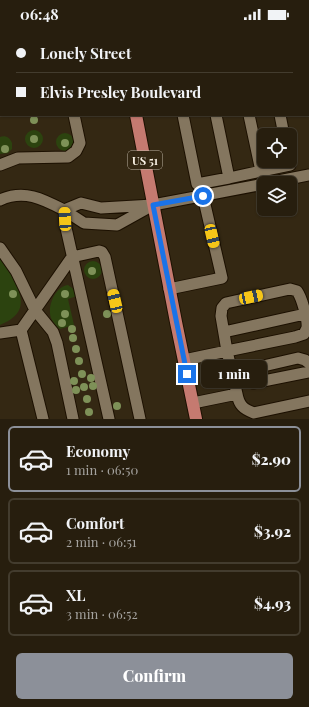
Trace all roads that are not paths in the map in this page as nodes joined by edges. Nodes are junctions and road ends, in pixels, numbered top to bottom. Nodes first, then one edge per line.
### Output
1 (74, 116) edge
2 (136, 116) edge
3 (183, 116) edge
4 (216, 116) edge
5 (249, 116) edge
6 (280, 116) edge
7 (283, 128) edge
8 (0, 165) edge
9 (274, 168) edge
10 (261, 172) junction
11 (309, 175) edge
12 (229, 178) junction
13 (297, 178) edge
14 (257, 185) edge
15 (203, 196) junction
16 (0, 200) edge
17 (153, 205) junction
18 (64, 210) junction
19 (0, 248) edge
20 (72, 257) junction
21 (169, 289) junction
22 (35, 310) junction
23 (305, 314) junction
24 (21, 330) junction
25 (224, 332) junction
26 (0, 333) edge
27 (227, 351) junction
28 (184, 360) junction
29 (309, 363) edge
30 (309, 372) edge
31 (232, 373) junction
32 (236, 391) junction
33 (309, 401) edge
34 (193, 403) junction
35 (43, 419) edge
36 (73, 419) edge
37 (109, 419) edge
38 (140, 419) edge
39 (196, 419) edge

1 - 8 street
2 - 17 main road, US 51
3 - 12 street
4 - 12 street
5 - 10 street
6 - 7 street
9 - 10 street
10 - 12 street
11 - 13 street
14 - 15 street
15 - 17 street
15 - 21 street
16 - 18 street
17 - 18 street
17 - 18 street
17 - 21 main road, US 51
18 - 20 street
19 - 22 street
20 - 22 street
20 - 37 street
20 - 38 street
21 - 28 main road, US 51
22 - 24 street
22 - 36 street
23 - 25 street
23 - 25 street
23 - 27 street
24 - 26 street
24 - 35 street
25 - 27 street
27 - 28 street
27 - 31 street
28 - 34 main road, US 51
29 - 31 street
30 - 32 street
31 - 32 street
32 - 33 street
32 - 34 street
34 - 39 main road, US 51

